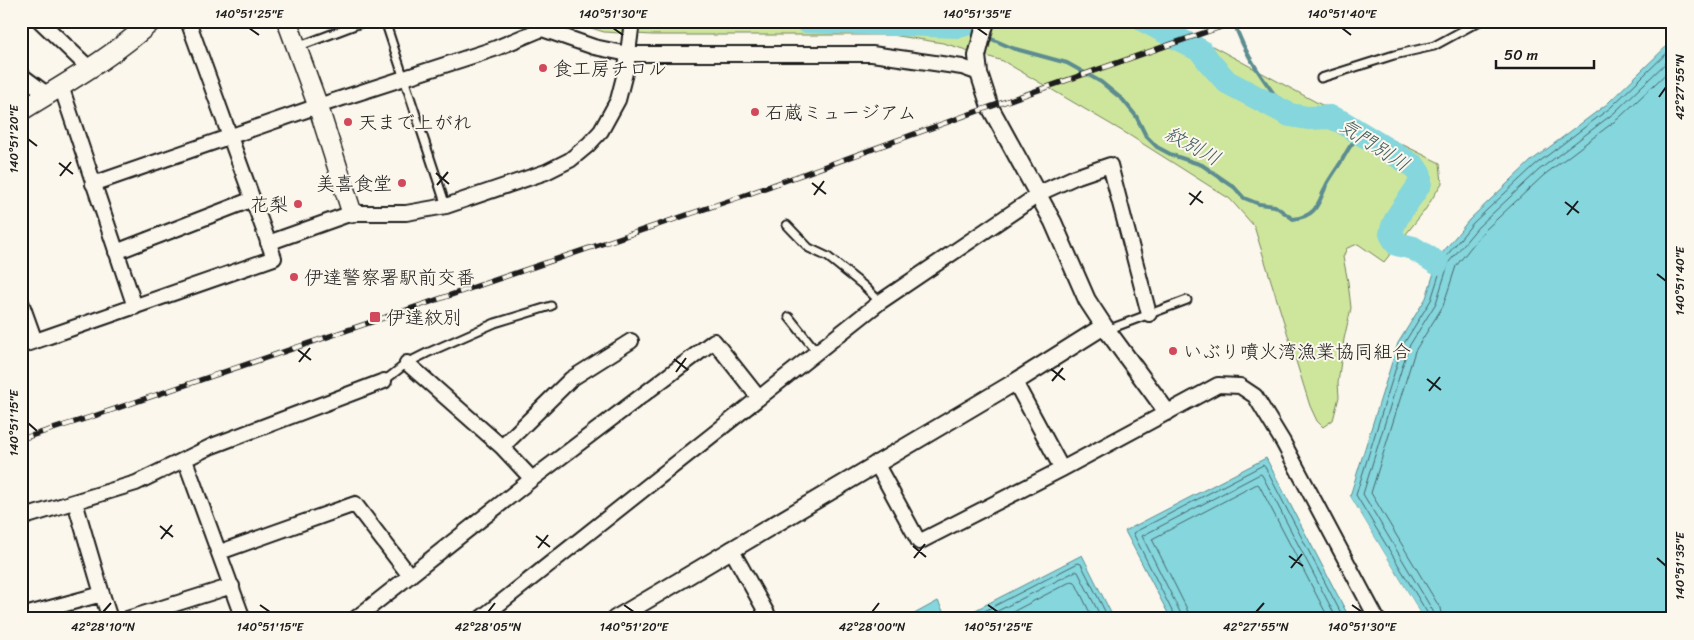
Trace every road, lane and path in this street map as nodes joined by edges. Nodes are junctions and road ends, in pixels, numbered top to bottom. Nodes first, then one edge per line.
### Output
1 (40, 21) edge
2 (152, 21) edge
3 (188, 21) edge
4 (287, 21) edge
5 (366, 21) edge
6 (385, 21) edge
7 (632, 21) edge
8 (986, 21) edge
9 (1480, 21) edge
10 (296, 47) junction
11 (628, 54) junction
12 (90, 69) junction
13 (979, 73) junction
14 (21, 74) edge
15 (404, 77) junction
16 (1321, 78) dead end
17 (54, 90) junction
18 (318, 106) junction
19 (21, 111) edge
20 (231, 136) junction
21 (93, 184) junction
22 (1038, 195) junction
23 (253, 199) junction
24 (446, 206) junction
25 (352, 213) junction
26 (788, 225) dead end
27 (268, 244) junction
28 (116, 252) junction
29 (1187, 300) dead end
30 (21, 302) edge
31 (880, 302) junction
32 (135, 306) junction
33 (551, 306) dead end
34 (1149, 314) junction
35 (789, 317) dead end
36 (1105, 328) junction
37 (35, 341) junction
38 (631, 341) dead end
39 (21, 346) edge
40 (817, 352) junction
41 (407, 362) junction
42 (384, 381) joint
43 (1015, 382) junction
44 (759, 398) junction
45 (1167, 412) junction
46 (502, 447) junction
47 (185, 460) junction
48 (876, 463) junction
49 (1062, 469) junction
50 (532, 479) junction
51 (75, 502) junction
52 (21, 518) edge
53 (731, 549) junction
54 (220, 552) junction
55 (410, 576) junction
56 (232, 586) junction
57 (102, 594) junction
58 (21, 616) edge
59 (110, 619) edge
60 (127, 619) edge
61 (243, 619) edge
62 (355, 619) edge
63 (480, 619) edge
64 (615, 619) edge
65 (770, 619) edge
66 (1377, 619) edge

1 - 12 street
2 - 12 main road
3 - 20 street
4 - 10 main road
5 - 10 lane
6 - 15 lane
7 - 11 street
8 - 13 street
9 - 16 lane
10 - 18 main road
11 - 13 street
11 - 15 street
11 - 24 street
12 - 17 main road
13 - 22 street
14 - 17 street
15 - 18 street
15 - 24 lane
17 - 19 main road
17 - 21 street
18 - 20 street
18 - 25 main road
20 - 21 street
20 - 23 street
21 - 28 street
22 - 31 street
22 - 34 street
22 - 36 street
23 - 27 street
23 - 28 street
24 - 25 street
25 - 27 street
26 - 31 lane
27 - 32 street
28 - 32 street
29 - 34 lane
30 - 37 street
31 - 40 street
32 - 37 street
33 - 41 lane
34 - 36 lane
35 - 40 lane
36 - 43 street
36 - 45 street
37 - 39 street
38 - 46 street
40 - 44 street
41 - 42 lane
41 - 46 street
42 - 47 street
43 - 48 street
43 - 49 street
44 - 50 street
44 - 63 street
45 - 49 street
45 - 66 street
46 - 50 street
47 - 51 street
47 - 54 street
48 - 49 street
48 - 53 street
50 - 55 street
51 - 52 street
51 - 57 street
53 - 64 street
53 - 65 street
54 - 55 street
54 - 56 street
55 - 62 street
56 - 60 street
56 - 61 street
57 - 58 street
57 - 59 street

